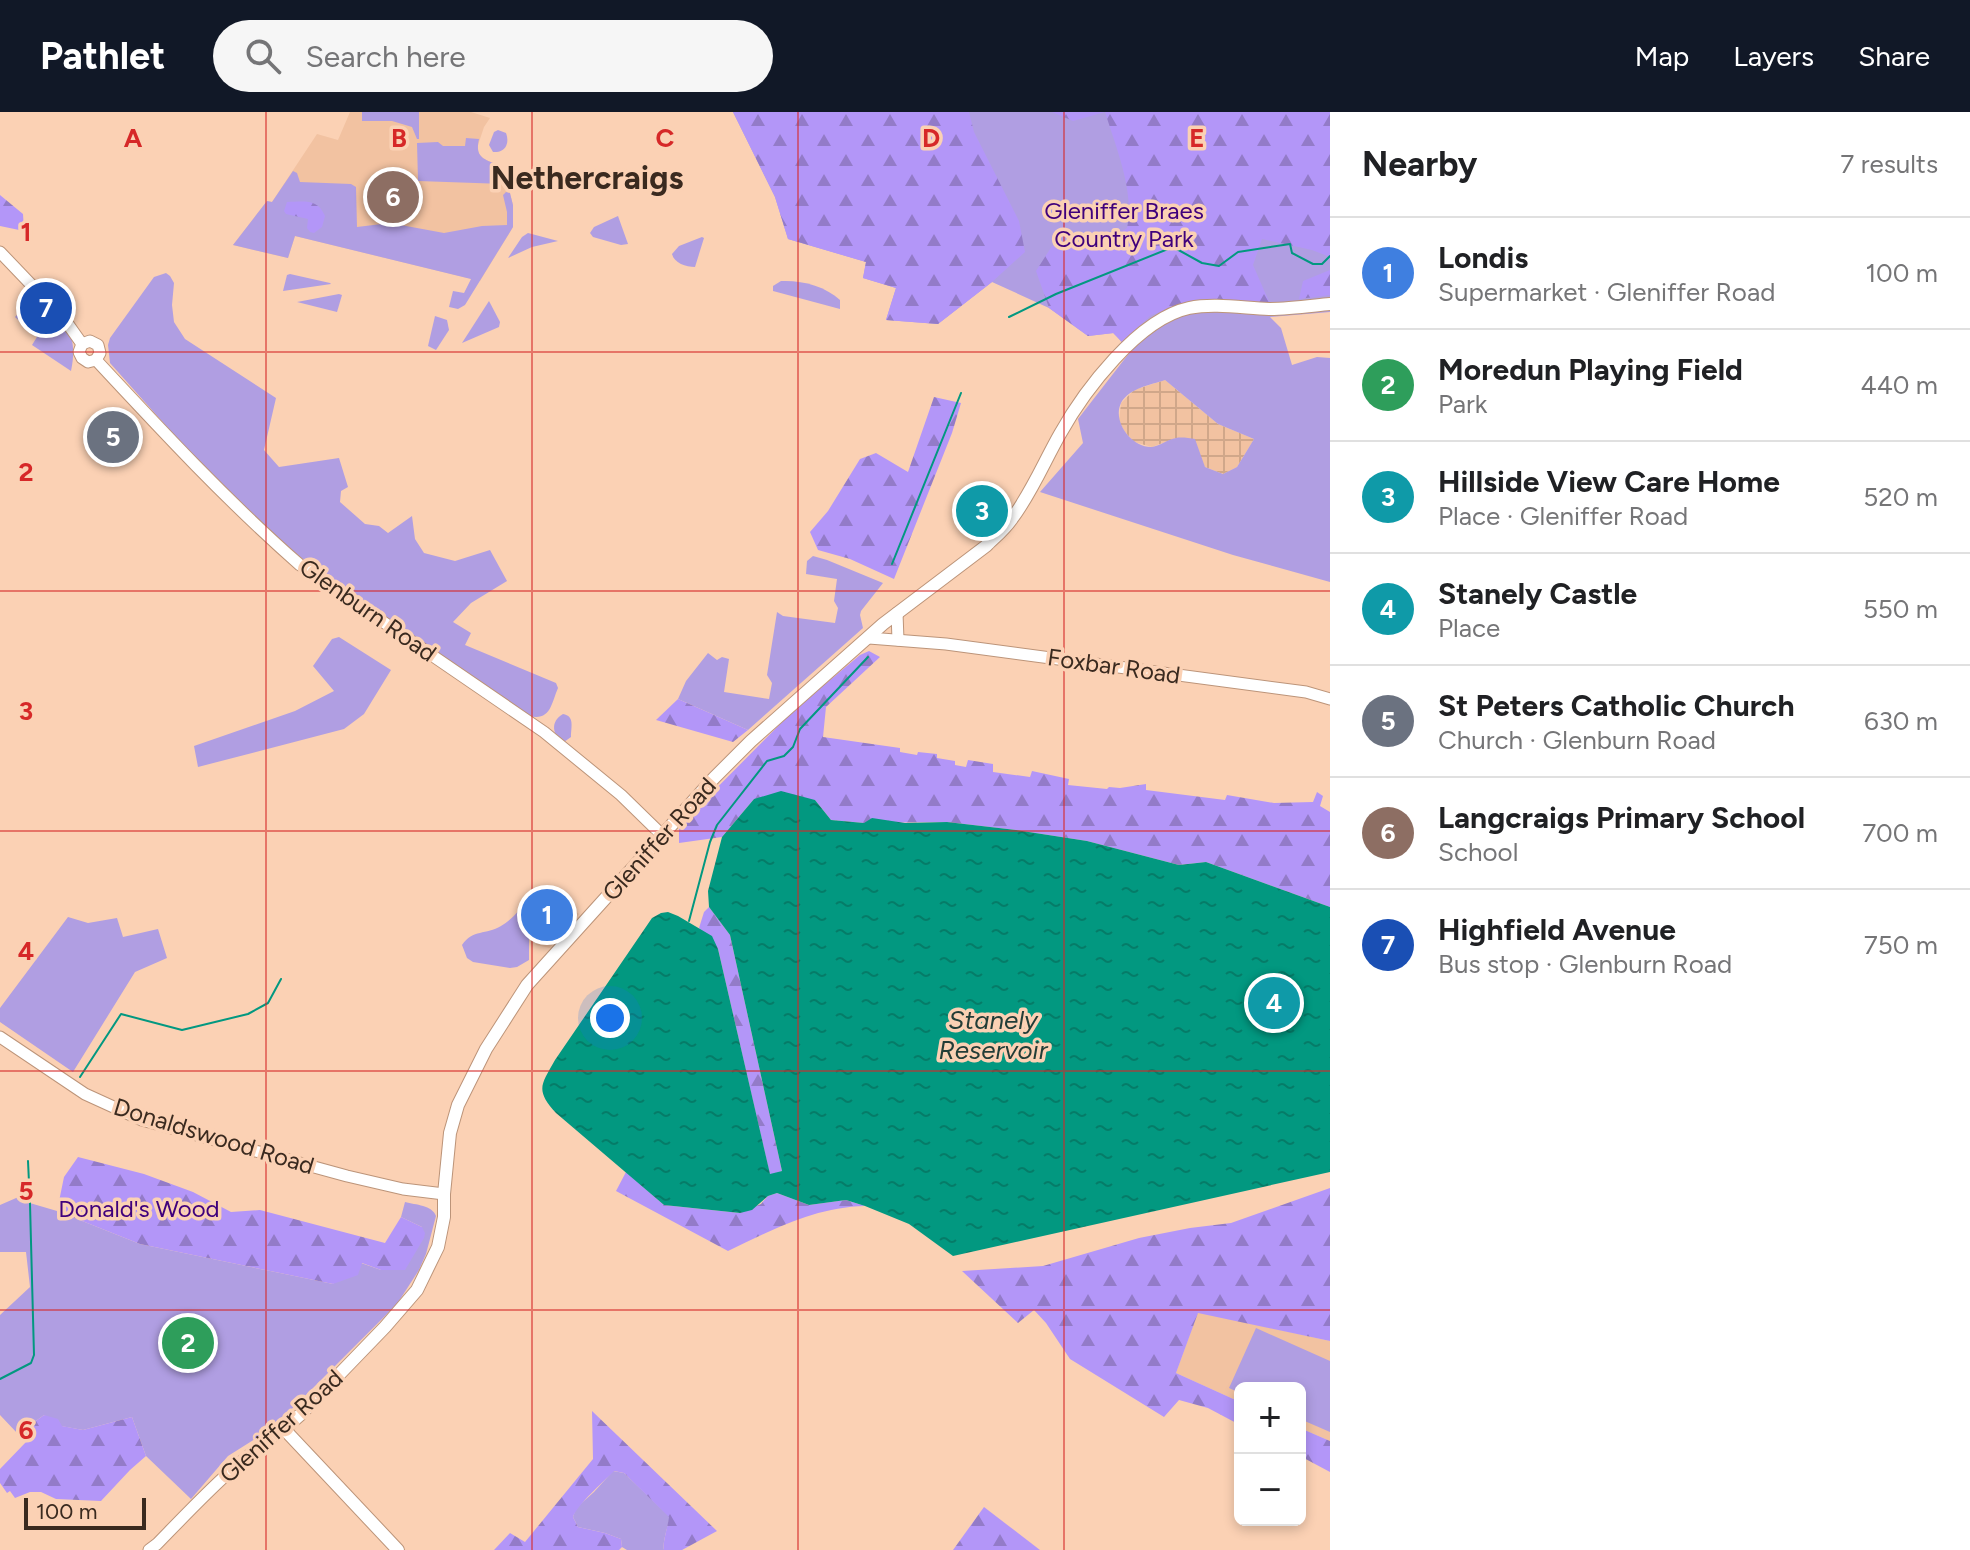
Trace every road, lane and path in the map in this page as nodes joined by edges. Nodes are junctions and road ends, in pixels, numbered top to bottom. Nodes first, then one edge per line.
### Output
1 (0, 252) edge
2 (1330, 304) edge
3 (897, 613) junction
4 (869, 638) junction
5 (898, 640) junction
6 (1330, 699) edge
7 (662, 835) junction
8 (0, 1037) edge
9 (444, 1194) junction
10 (284, 1429) junction
11 (149, 1550) edge
12 (398, 1550) edge

1 - 7 street, Glenburn Road
2 - 3 main road, Gleniffer Road
3 - 4 main road, Gleniffer Road
3 - 5 street
4 - 5 street, Foxbar Road
4 - 7 main road, Gleniffer Road
5 - 6 street, Foxbar Road
7 - 9 main road, Gleniffer Road
8 - 9 street, Donaldswood Road
9 - 10 main road, Gleniffer Road
10 - 11 street, Gleniffer Road
10 - 12 main road

